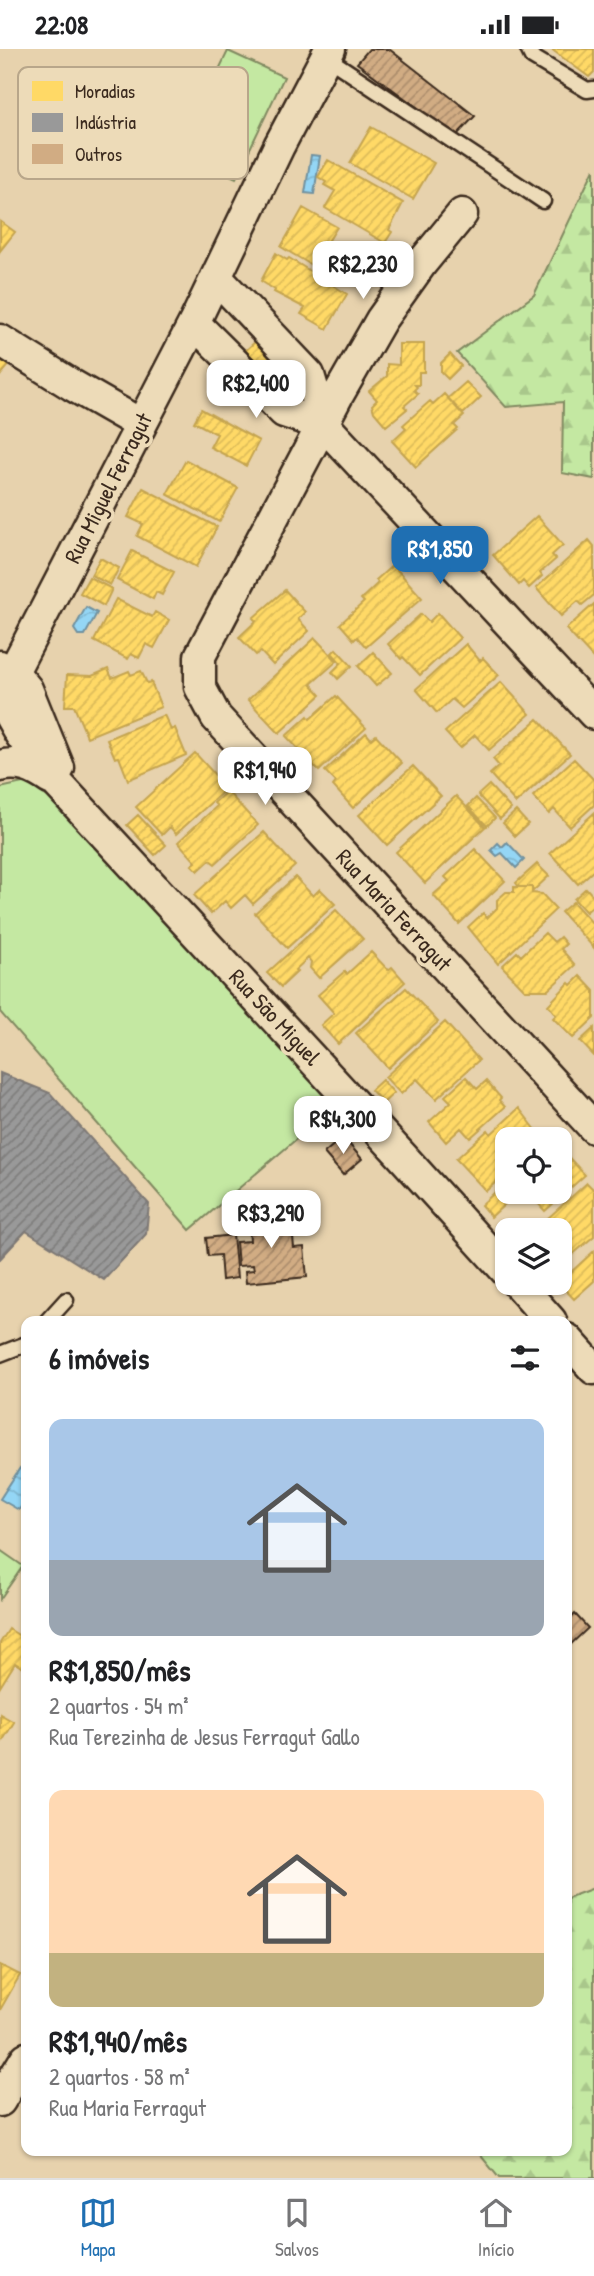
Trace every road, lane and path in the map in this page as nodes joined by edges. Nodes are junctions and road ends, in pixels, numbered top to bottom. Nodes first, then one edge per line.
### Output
1 (528, 49) edge
2 (328, 53) edge
3 (594, 89) edge
4 (543, 201) dead end
5 (462, 214) dead end
6 (216, 277) junction
7 (194, 323) junction
8 (0, 340) edge
9 (140, 424) junction
10 (324, 425) junction
11 (7, 669) edge
12 (1, 701) edge
13 (594, 713) edge
14 (0, 766) edge
15 (70, 794) junction
16 (594, 1128) edge
17 (495, 1259) edge
18 (528, 1295) edge
19 (66, 1300) dead end
20 (52, 1316) edge
21 (547, 1316) edge
22 (572, 1345) edge
23 (21, 1346) edge
24 (0, 1354) edge
25 (594, 1369) edge
26 (21, 2066) edge
27 (0, 2101) edge

1 - 3 lane
2 - 4 lane
2 - 6 street, Rua Miguel Ferragut
5 - 10 street, Rua Maria Ferragut
6 - 7 street, Rua Miguel Ferragut
6 - 10 street
7 - 9 street, Rua Miguel Ferragut
7 - 10 street
8 - 9 street
9 - 11 street, Rua Miguel Ferragut
10 - 13 street
10 - 16 street, Rua Maria Ferragut
11 - 12 street, Rua Miguel Ferragut
11 - 15 street, Rua São Miguel
12 - 15 street, Rua São Miguel
14 - 15 street, Rua São Miguel
15 - 17 street, Rua São Miguel
18 - 21 street
19 - 20 lane
22 - 25 street
23 - 24 lane
26 - 27 street

